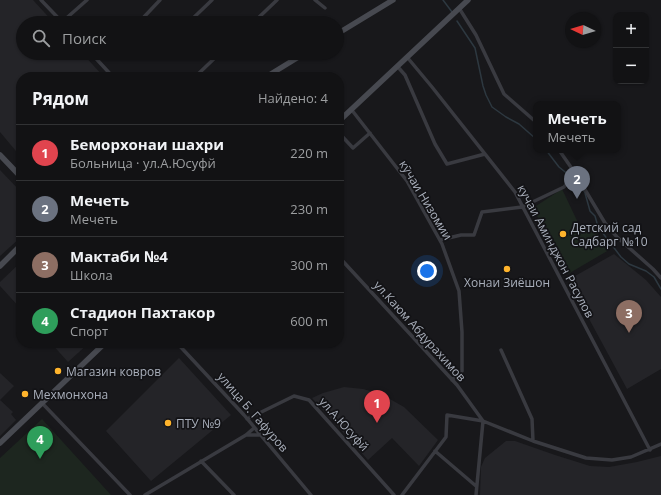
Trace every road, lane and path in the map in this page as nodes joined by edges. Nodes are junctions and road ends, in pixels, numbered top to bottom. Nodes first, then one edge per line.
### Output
1 (41, 0) edge
2 (87, 0) edge
3 (160, 0) edge
4 (212, 0) edge
5 (277, 0) edge
6 (315, 0) edge
7 (393, 0) edge
8 (468, 0) edge
9 (325, 8) dead end
10 (459, 8) junction
11 (56, 16) edge
12 (70, 16) edge
13 (145, 16) edge
14 (195, 16) edge
15 (260, 16) edge
16 (344, 30) edge
17 (407, 57) junction
18 (98, 60) edge
19 (212, 60) edge
20 (294, 60) edge
21 (397, 66) junction
22 (109, 72) edge
23 (199, 72) edge
24 (274, 72) edge
25 (351, 109) junction
26 (344, 116) edge
27 (533, 119) edge
28 (370, 133) junction
29 (344, 138) edge
30 (561, 153) edge
31 (485, 154) junction
32 (0, 155) edge
33 (16, 172) edge
34 (570, 179) dead end
35 (522, 207) junction
36 (440, 240) junction
37 (16, 250) edge
38 (344, 262) edge
39 (0, 266) edge
40 (661, 278) edge
41 (100, 348) edge
42 (183, 348) edge
43 (501, 350) dead end
44 (452, 380) junction
45 (42, 403) junction
46 (247, 419) junction
47 (483, 421) junction
48 (254, 428) junction
49 (246, 435) junction
50 (261, 435) junction
51 (533, 441) junction
52 (0, 443) edge
53 (661, 444) edge
54 (650, 450) junction
55 (435, 452) junction
56 (201, 461) junction
57 (476, 486) junction
58 (130, 495) edge
59 (145, 495) edge
60 (234, 495) edge
61 (311, 495) edge
62 (394, 495) edge
63 (402, 495) edge
64 (476, 495) edge

1 - 11 street
2 - 12 street
3 - 13 street
4 - 14 street
5 - 15 street
6 - 9 street
7 - 16 street
8 - 10 street
10 - 17 street
10 - 27 street
17 - 21 street
17 - 31 street, кучаи Аминджон Расулов
18 - 22 street
19 - 23 street
20 - 24 street
21 - 25 street
21 - 31 street
25 - 26 street
25 - 28 street, кӯчаи Низомии
28 - 29 street
28 - 36 street, кӯчаи Низомии
30 - 40 street
31 - 35 street, кучаи Аминджон Расулов
32 - 33 street
34 - 35 street
35 - 36 street
35 - 54 street, кучаи Аминджон Расулов
36 - 44 street, кӯчаи Низомии
37 - 39 street
38 - 44 street, ул.Каюм Абдурахимов
41 - 45 street
42 - 46 street, улица Б. Гафуров
43 - 51 street
44 - 47 street, ул.Каюм Абдурахимов
45 - 52 street
45 - 58 street
46 - 48 street, улица Б. Гафуров
46 - 62 street, ул.А.Юсуфй
47 - 51 street
47 - 55 street
47 - 57 street
48 - 49 street
48 - 50 street, улица Б. Гафуров
49 - 50 street
49 - 56 street
50 - 61 street, улица Б. Гафуров
51 - 54 street
53 - 54 street
55 - 57 street
55 - 63 street
56 - 59 street
56 - 60 street
57 - 64 street

